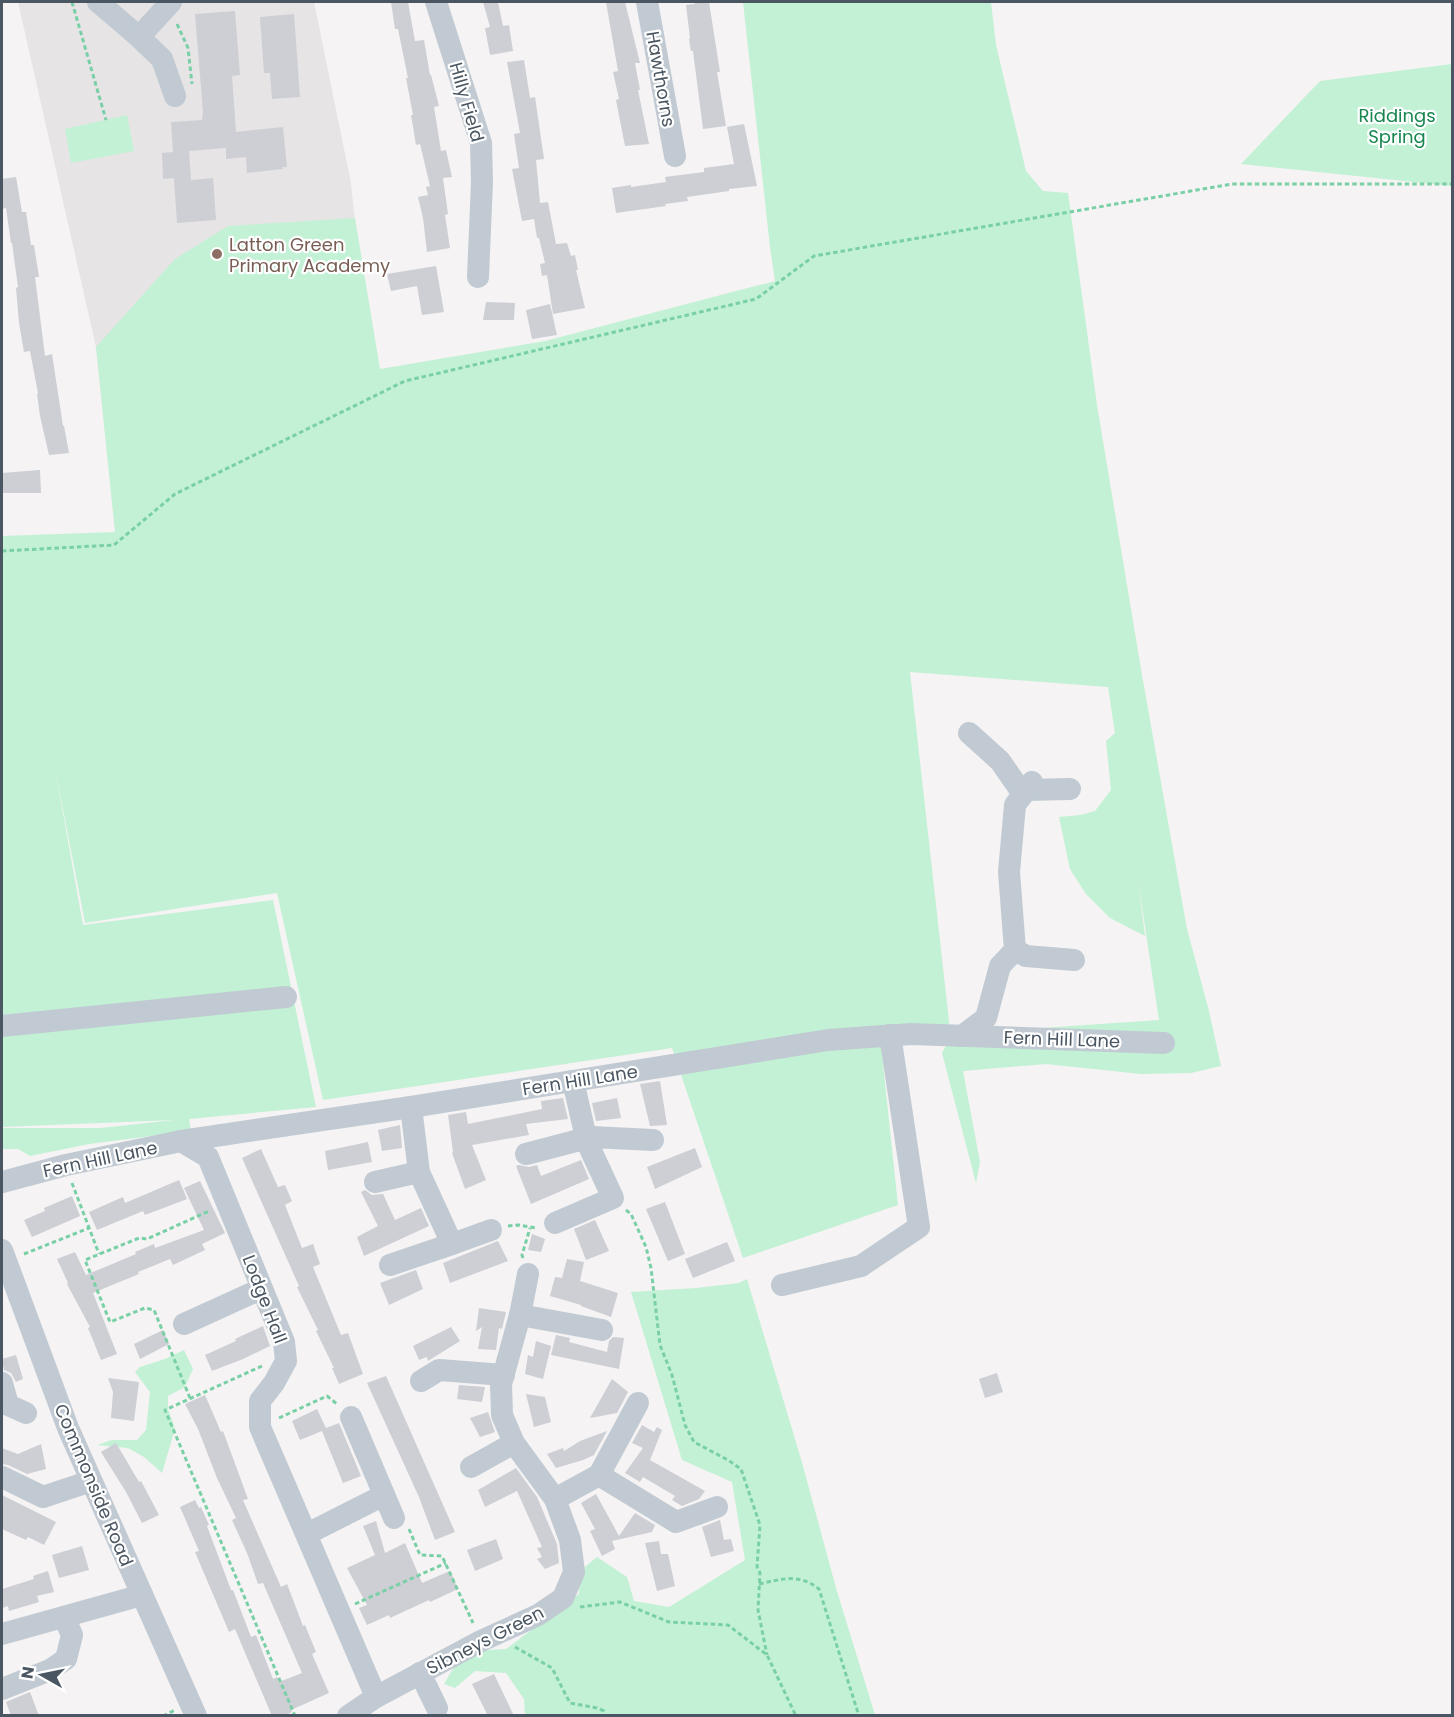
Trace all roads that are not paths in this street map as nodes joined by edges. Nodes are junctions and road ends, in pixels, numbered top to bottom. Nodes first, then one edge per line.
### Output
1 (98, 2) edge
2 (436, 2) edge
3 (646, 2) edge
4 (170, 3) edge
5 (139, 37) junction
6 (184, 90) road end
7 (675, 156) dead end
8 (478, 277) dead end
9 (969, 733) dead end
10 (1027, 788) junction
11 (1070, 789) dead end
12 (1015, 950) junction
13 (1074, 960) dead end
14 (271, 993) dead end
15 (2, 1026) edge
16 (890, 1035) junction
17 (962, 1036) junction
18 (1164, 1043) dead end
19 (573, 1081) junction
20 (411, 1107) junction
21 (586, 1139) junction
22 (653, 1140) dead end
23 (181, 1141) junction
24 (526, 1154) dead end
25 (419, 1172) junction
26 (2, 1182) edge
27 (375, 1182) dead end
28 (555, 1223) road end
29 (496, 1228) road end
30 (452, 1244) junction
31 (4, 1256) edge
32 (390, 1265) dead end
33 (528, 1274) road end
34 (782, 1285) dead end
35 (261, 1289) junction
36 (520, 1315) junction
37 (184, 1324) dead end
38 (602, 1330) dead end
39 (504, 1375) junction
40 (421, 1381) dead end
41 (2, 1383) edge
42 (638, 1403) dead end
43 (26, 1413) dead end
44 (351, 1417) road end
45 (514, 1443) junction
46 (471, 1467) dead end
47 (599, 1475) junction
48 (2, 1477) edge
49 (91, 1481) junction
50 (384, 1495) junction
51 (555, 1499) junction
52 (717, 1508) dead end
53 (394, 1518) road end
54 (307, 1534) junction
55 (142, 1594) junction
56 (64, 1617) junction
57 (2, 1634) edge
58 (420, 1673) junction
59 (2, 1689) edge
60 (376, 1697) junction
61 (437, 1708) dead end
62 (196, 1716) edge
63 (348, 1716) edge

1 - 5 street
2 - 8 street, Hilly Field
3 - 7 street, Hawthorns
4 - 5 street
5 - 6 street
9 - 10 street
10 - 11 street
10 - 12 street
12 - 13 street
12 - 17 street
14 - 15 street
16 - 17 street, Fern Hill Lane
16 - 19 street, Fern Hill Lane
16 - 34 street
17 - 18 street, Fern Hill Lane
19 - 20 street, Fern Hill Lane
19 - 21 street
20 - 23 street, Fern Hill Lane
20 - 25 street
21 - 22 street
21 - 24 street
21 - 28 street
23 - 26 street, Fern Hill Lane
23 - 35 street, Lodge Hall
25 - 27 street
25 - 30 street
29 - 30 street
30 - 32 street
31 - 49 street, Commonside Road
33 - 36 street, Sibneys Green
35 - 37 street
35 - 54 street, Lodge Hall
36 - 38 street
36 - 39 street, Sibneys Green
39 - 40 street
39 - 45 street, Sibneys Green
41 - 43 street
42 - 47 street
44 - 50 street
45 - 46 street
45 - 51 street, Sibneys Green
47 - 51 street
47 - 52 street
48 - 49 street
49 - 55 street, Commonside Road
50 - 53 street
50 - 54 street
51 - 58 street, Sibneys Green
54 - 60 street, Lodge Hall
55 - 56 street
55 - 62 street, Commonside Road
56 - 57 street
56 - 59 street
58 - 60 street, Sibneys Green
58 - 61 street
60 - 63 street, Sibneys Green

